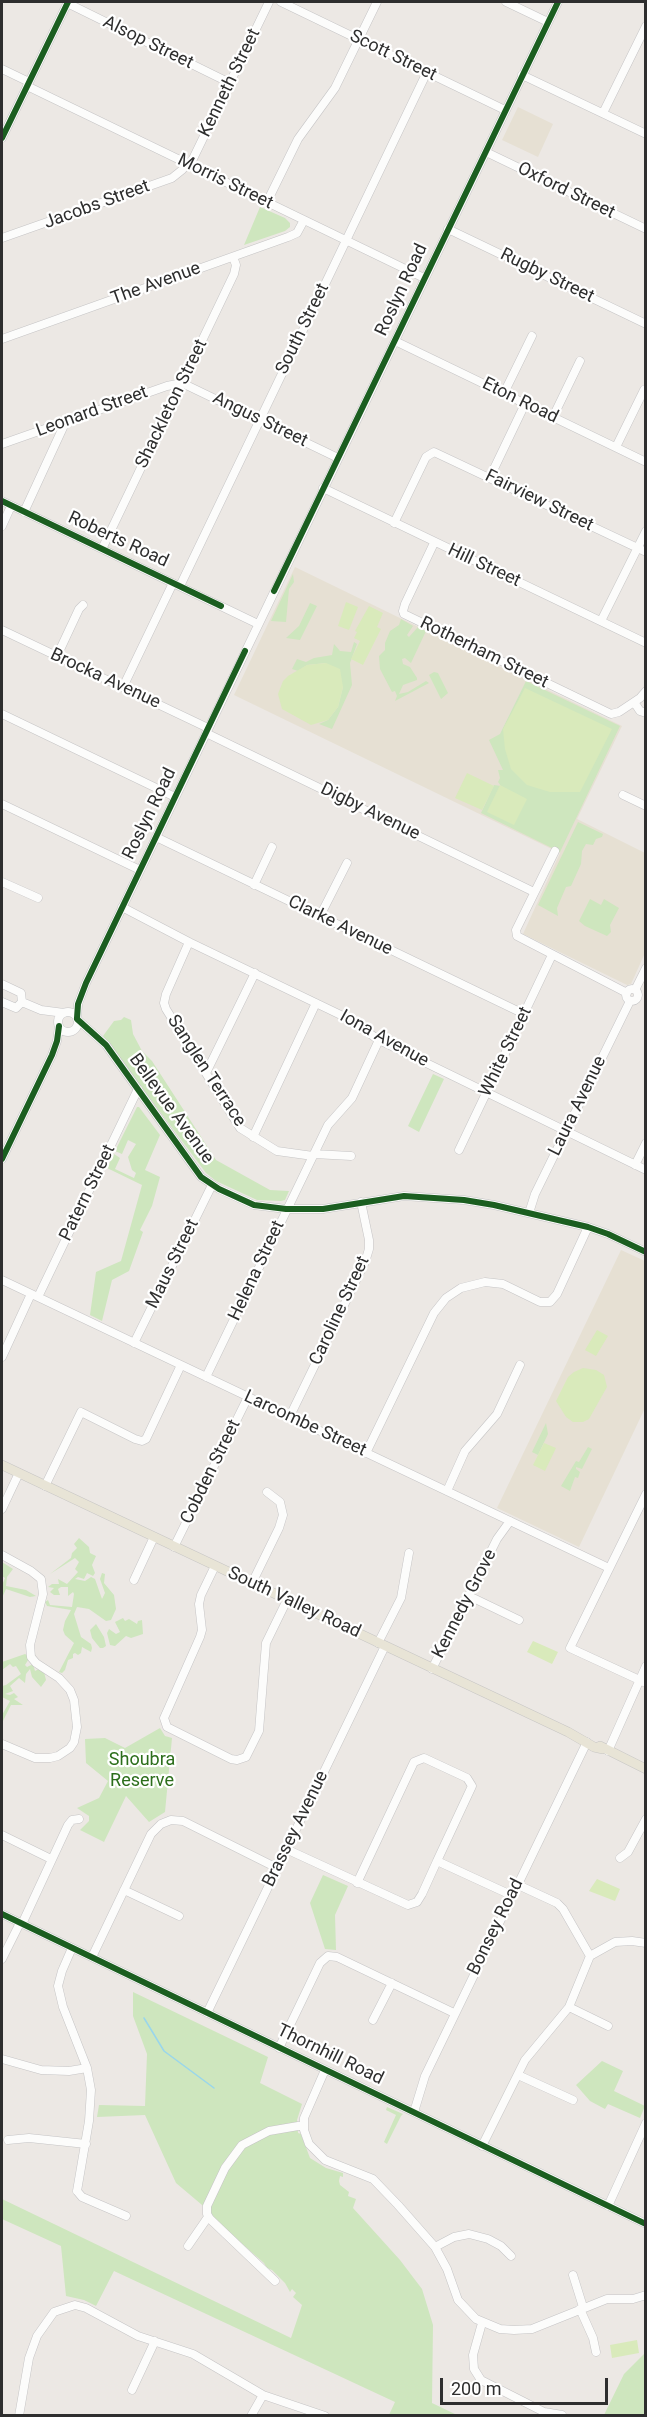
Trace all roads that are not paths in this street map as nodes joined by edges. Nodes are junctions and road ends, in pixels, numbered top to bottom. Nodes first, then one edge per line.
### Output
1 (67, 2) edge
2 (269, 2) edge
3 (281, 2) edge
4 (377, 2) edge
5 (506, 2) edge
6 (558, 2) edge
7 (548, 22) junction
8 (645, 26) edge
9 (643, 36) edge
10 (359, 40) junction
11 (2, 69) edge
12 (426, 72) junction
13 (522, 75) junction
14 (230, 83) junction
15 (28, 84) junction
16 (505, 111) junction
17 (603, 113) junction
18 (645, 134) edge
19 (2, 138) edge
20 (486, 152) junction
21 (189, 164) junction
22 (267, 202) junction
23 (304, 220) junction
24 (448, 229) junction
25 (645, 229) edge
26 (2, 238) edge
27 (346, 240) junction
28 (233, 257) junction
29 (424, 278) junction
30 (645, 324) edge
31 (532, 336) dead end
32 (2, 339) edge
33 (395, 341) junction
34 (580, 361) dead end
35 (182, 383) junction
36 (644, 390) dead end
37 (504, 393) junction
38 (525, 404) junction
39 (553, 417) junction
40 (260, 420) junction
41 (66, 421) junction
42 (2, 444) edge
43 (616, 447) junction
44 (338, 458) junction
45 (645, 462) edge
46 (490, 477) junction
47 (323, 488) junction
48 (2, 501) edge
49 (11, 506) junction
50 (24, 512) junction
51 (394, 524) junction
52 (2, 526) edge
53 (645, 531) edge
54 (434, 543) junction
55 (637, 548) junction
56 (102, 549) junction
57 (645, 552) edge
58 (177, 585) junction
59 (83, 605) dead end
60 (601, 621) junction
61 (258, 624) junction
62 (2, 630) edge
63 (645, 643) edge
64 (57, 656) junction
65 (123, 687) junction
66 (645, 691) edge
67 (634, 702) junction
68 (645, 713) edge
69 (2, 714) edge
70 (207, 731) junction
71 (623, 795) dead end
72 (175, 797) junction
73 (2, 804) edge
74 (645, 806) edge
75 (156, 837) junction
76 (272, 847) dead end
77 (555, 851) dead end
78 (347, 863) dead end
79 (140, 870) junction
80 (2, 882) edge
81 (254, 885) junction
82 (534, 892) junction
83 (38, 898) dead end
84 (122, 907) junction
85 (321, 916) junction
86 (189, 942) junction
87 (552, 955) junction
88 (645, 968) edge
89 (255, 973) junction
90 (2, 984) edge
91 (83, 990) junction
92 (635, 997) edge
93 (2, 1002) edge
94 (22, 1002) junction
95 (316, 1003) junction
96 (41, 1010) junction
97 (66, 1012) junction
98 (524, 1014) junction
99 (77, 1019) junction
100 (59, 1026) junction
101 (71, 1031) junction
102 (96, 1036) junction
103 (379, 1040) junction
104 (52, 1055) junction
105 (206, 1072) junction
106 (138, 1089) junction
107 (486, 1093) junction
108 (566, 1131) junction
109 (253, 1137) junction
110 (645, 1143) edge
111 (459, 1150) dead end
112 (314, 1155) junction
113 (351, 1156) dead end
114 (2, 1160) edge
115 (635, 1165) junction
116 (645, 1170) edge
117 (212, 1185) junction
118 (360, 1202) junction
119 (286, 1209) junction
120 (529, 1213) junction
121 (588, 1227) junction
122 (645, 1252) edge
123 (2, 1280) edge
124 (34, 1296) junction
125 (134, 1343) junction
126 (2, 1357) edge
127 (181, 1365) junction
128 (520, 1365) dead end
129 (206, 1377) junction
130 (248, 1397) junction
131 (290, 1416) junction
132 (366, 1453) junction
133 (2, 1465) edge
134 (18, 1473) junction
135 (45, 1486) junction
136 (447, 1491) junction
137 (267, 1492) dead end
138 (645, 1494) edge
139 (2, 1509) edge
140 (506, 1519) junction
141 (154, 1537) junction
142 (174, 1547) junction
143 (409, 1553) dead end
144 (2, 1555) edge
145 (214, 1566) junction
146 (609, 1568) junction
147 (134, 1580) dead end
148 (252, 1583) junction
149 (469, 1596) junction
150 (287, 1600) junction
151 (519, 1620) dead end
152 (381, 1644) junction
153 (645, 1666) edge
154 (432, 1668) junction
155 (642, 1681) edge
156 (585, 1741) junction
157 (2, 1744) edge
158 (605, 1750) junction
159 (645, 1769) edge
160 (80, 1819) dead end
161 (645, 1819) edge
162 (2, 1835) edge
163 (286, 1849) junction
164 (620, 1858) dead end
165 (51, 1859) junction
166 (437, 1862) junction
167 (278, 1868) junction
168 (357, 1883) junction
169 (516, 1884) junction
170 (124, 1890) junction
171 (511, 1895) junction
172 (2, 1914) edge
173 (179, 1916) dead end
174 (21, 1923) junction
175 (645, 1943) edge
176 (72, 1948) junction
177 (590, 1956) junction
178 (92, 1957) junction
179 (2, 1959) edge
180 (392, 1983) junction
181 (569, 2007) junction
182 (207, 2013) junction
183 (454, 2013) junction
184 (374, 2020) dead end
185 (608, 2026) dead end
186 (279, 2048) junction
187 (2, 2059) edge
188 (87, 2068) junction
189 (325, 2070) junction
190 (518, 2075) junction
191 (425, 2076) junction
192 (573, 2100) dead end
193 (403, 2107) junction
194 (414, 2112) junction
195 (645, 2123) edge
196 (304, 2125) junction
197 (8, 2140) dead end
198 (86, 2144) junction
199 (482, 2146) junction
200 (608, 2206) junction
201 (126, 2216) dead end
202 (208, 2217) junction
203 (645, 2224) edge
204 (188, 2246) dead end
205 (435, 2247) junction
206 (511, 2256) dead end
207 (573, 2275) dead end
208 (275, 2281) dead end
209 (645, 2295) edge
210 (581, 2308) junction
211 (482, 2323) junction
212 (155, 2341) junction
213 (596, 2352) dead end
214 (132, 2390) dead end
215 (263, 2395) junction
216 (19, 2415) edge
217 (251, 2415) edge
218 (325, 2415) edge
219 (562, 2415) edge

1 - 14 street, Alsop Street
1 - 15 street
2 - 14 street, Kenneth Street
3 - 10 street, Scott Street
4 - 10 street
5 - 7 street
6 - 7 street, Roslyn Road
7 - 13 street, Roslyn Road
8 - 9 street
9 - 17 street
10 - 12 street, Scott Street
10 - 22 street
11 - 15 street, Morris Street
12 - 16 street, Scott Street
12 - 27 street, South Street
13 - 16 street, Roslyn Road
13 - 17 street
14 - 21 street, Kenneth Street
15 - 19 street
15 - 21 street, Morris Street
16 - 20 street, Roslyn Road
17 - 18 street
20 - 24 street, Roslyn Road
20 - 25 street, Oxford Street
21 - 22 street, Morris Street
21 - 26 street, Jacobs Street
22 - 23 street, Morris Street
23 - 27 street, Morris Street
23 - 28 street, The Avenue
24 - 29 street, Roslyn Road
24 - 30 street, Rugby Street
27 - 29 street, Morris Street
27 - 40 street, South Street
28 - 32 street, The Avenue
28 - 35 street, Shackleton Street
29 - 33 street, Roslyn Road
31 - 37 street
33 - 37 street, Eton Road
33 - 44 street, Roslyn Road
34 - 39 street
35 - 40 street, Angus Street
35 - 41 street, Leonard Street
35 - 56 street, Shackleton Street
36 - 43 street
37 - 38 street, Eton Road
38 - 39 street, Eton Road
38 - 46 street
39 - 43 street, Eton Road
40 - 44 street, Angus Street
40 - 58 street, South Street
41 - 42 street, Leonard Street
41 - 50 street
43 - 45 street, Eton Road
44 - 47 street, Roslyn Road
46 - 51 street, Fairview Street
46 - 55 street, Fairview Street
47 - 51 street, Hill Street
47 - 61 street, Roslyn Road
48 - 49 street, Roberts Road
49 - 50 street, Roberts Road
49 - 52 street
50 - 56 street, Roberts Road
51 - 54 street, Hill Street
53 - 55 street
54 - 60 street, Hill Street
54 - 67 street, Rotherham Street
55 - 57 street, Fairview Street
55 - 60 street
56 - 58 street, Roberts Road
58 - 61 street, Roberts Road
58 - 65 street, South Street
59 - 64 street
60 - 63 street, Hill Street
61 - 70 street, Roslyn Road
62 - 64 street, Brocka Avenue
64 - 65 street, Brocka Avenue
65 - 70 street, Brocka Avenue
66 - 67 street
67 - 68 street
69 - 72 street
70 - 72 street, Roslyn Road
70 - 82 street, Digby Avenue
71 - 74 street
72 - 75 street, Roslyn Road
73 - 79 street
75 - 79 street, Roslyn Road
75 - 81 street, Clarke Avenue
76 - 81 street
77 - 82 street
78 - 85 street
79 - 84 street, Roslyn Road
80 - 83 street
81 - 85 street, Clarke Avenue
82 - 87 street
84 - 86 street, Iona Avenue
84 - 91 street, Roslyn Road
85 - 98 street, Clarke Avenue
86 - 89 street, Iona Avenue
86 - 105 street, Sanglen Terrace
87 - 92 street
87 - 98 street, White Street
88 - 92 street, Laura Avenue
89 - 95 street, Iona Avenue
89 - 105 street
90 - 94 street
91 - 97 street, Roslyn Road
91 - 99 street, Roslyn Road
92 - 108 street, Laura Avenue
93 - 94 street
94 - 96 street
95 - 103 street, Iona Avenue
95 - 109 street
96 - 97 street
96 - 100 street
97 - 99 street
97 - 100 street, Roslyn Road
98 - 107 street, White Street
99 - 101 street, Roslyn Road
99 - 102 street, Bellevue Avenue
100 - 101 street
100 - 104 street, Roslyn Road
101 - 102 street
101 - 104 street, Roslyn Road
102 - 106 street, Bellevue Avenue
103 - 107 street, Iona Avenue
103 - 112 street, Helena Street
104 - 114 street, Roslyn Road
105 - 109 street, Sanglen Terrace
106 - 117 street, Bellevue Avenue
106 - 124 street, Patern Street
107 - 108 street, Iona Avenue
107 - 111 street, White Street
108 - 115 street, Iona Avenue
108 - 120 street, Laura Avenue
109 - 112 street, Sanglen Terrace
110 - 115 street
112 - 113 street, Sanglen Terrace
112 - 119 street, Helena Street
115 - 116 street, Iona Avenue
117 - 119 street, Bellevue Avenue
117 - 125 street, Maus Street
118 - 119 street, Bellevue Avenue
118 - 120 street, Bellevue Avenue
118 - 131 street, Caroline Street
119 - 129 street, Helena Street
120 - 121 street, Bellevue Avenue
121 - 122 street, Bellevue Avenue
121 - 132 street
123 - 124 street, Larcombe Street
124 - 125 street, Larcombe Street
124 - 126 street, Patern Street
125 - 127 street, Larcombe Street
127 - 129 street, Larcombe Street
127 - 135 street
128 - 136 street
129 - 130 street, Larcombe Street
130 - 131 street, Larcombe Street
130 - 142 street, Cobden Street
131 - 132 street, Larcombe Street
132 - 136 street, Larcombe Street
133 - 134 main road, South Valley Road
134 - 135 main road, South Valley Road
134 - 139 street
135 - 141 main road, South Valley Road
136 - 140 street, Larcombe Street
137 - 148 street
138 - 146 street
140 - 146 street, Larcombe Street
140 - 149 street, Kennedy Grove
141 - 142 main road, South Valley Road
141 - 147 street
142 - 145 main road, South Valley Road
143 - 152 street, Brassey Avenue
144 - 157 street
145 - 148 main road, South Valley Road
145 - 150 street
146 - 155 street
148 - 150 main road, South Valley Road
149 - 151 street
149 - 154 street, Kennedy Grove
150 - 152 main road, South Valley Road
152 - 154 main road, South Valley Road
152 - 163 street, Brassey Avenue
153 - 155 street
154 - 156 main road, South Valley Road
155 - 158 street
156 - 158 main road, South Valley Road
156 - 169 street, Bonsey Road
158 - 159 main road, South Valley Road
160 - 165 street
161 - 164 street
162 - 165 street
163 - 167 street, Brassey Avenue
163 - 168 street
165 - 174 street
166 - 168 street
166 - 168 street
166 - 171 street
167 - 170 street
167 - 182 street, Brassey Avenue
169 - 171 street, Bonsey Road
169 - 177 street
170 - 173 street
170 - 178 street
171 - 183 street, Bonsey Road
172 - 174 street, Thornhill Road
174 - 176 street, Thornhill Road
174 - 179 street
175 - 177 street
176 - 178 street, Thornhill Road
176 - 188 street
177 - 181 street
178 - 182 street, Thornhill Road
180 - 183 street
180 - 184 street
180 - 186 street
181 - 185 street
181 - 190 street
182 - 186 street, Thornhill Road
183 - 191 street, Bonsey Road
186 - 189 street, Thornhill Road
187 - 188 street
188 - 198 street
189 - 193 street, Thornhill Road
189 - 196 street
190 - 192 street
190 - 199 street
191 - 193 street, Bonsey Road
191 - 194 street, Bonsey Road
193 - 194 street, Thornhill Road
194 - 199 street, Thornhill Road
195 - 200 street
196 - 202 street
196 - 205 street
197 - 198 street
198 - 201 street
199 - 200 street, Thornhill Road
200 - 203 street, Thornhill Road
202 - 204 street
202 - 208 street
205 - 206 street
205 - 211 street
207 - 210 street
209 - 210 street
210 - 211 street
210 - 213 street
211 - 219 street
212 - 214 street
212 - 215 street
212 - 216 street
215 - 217 street
215 - 218 street

